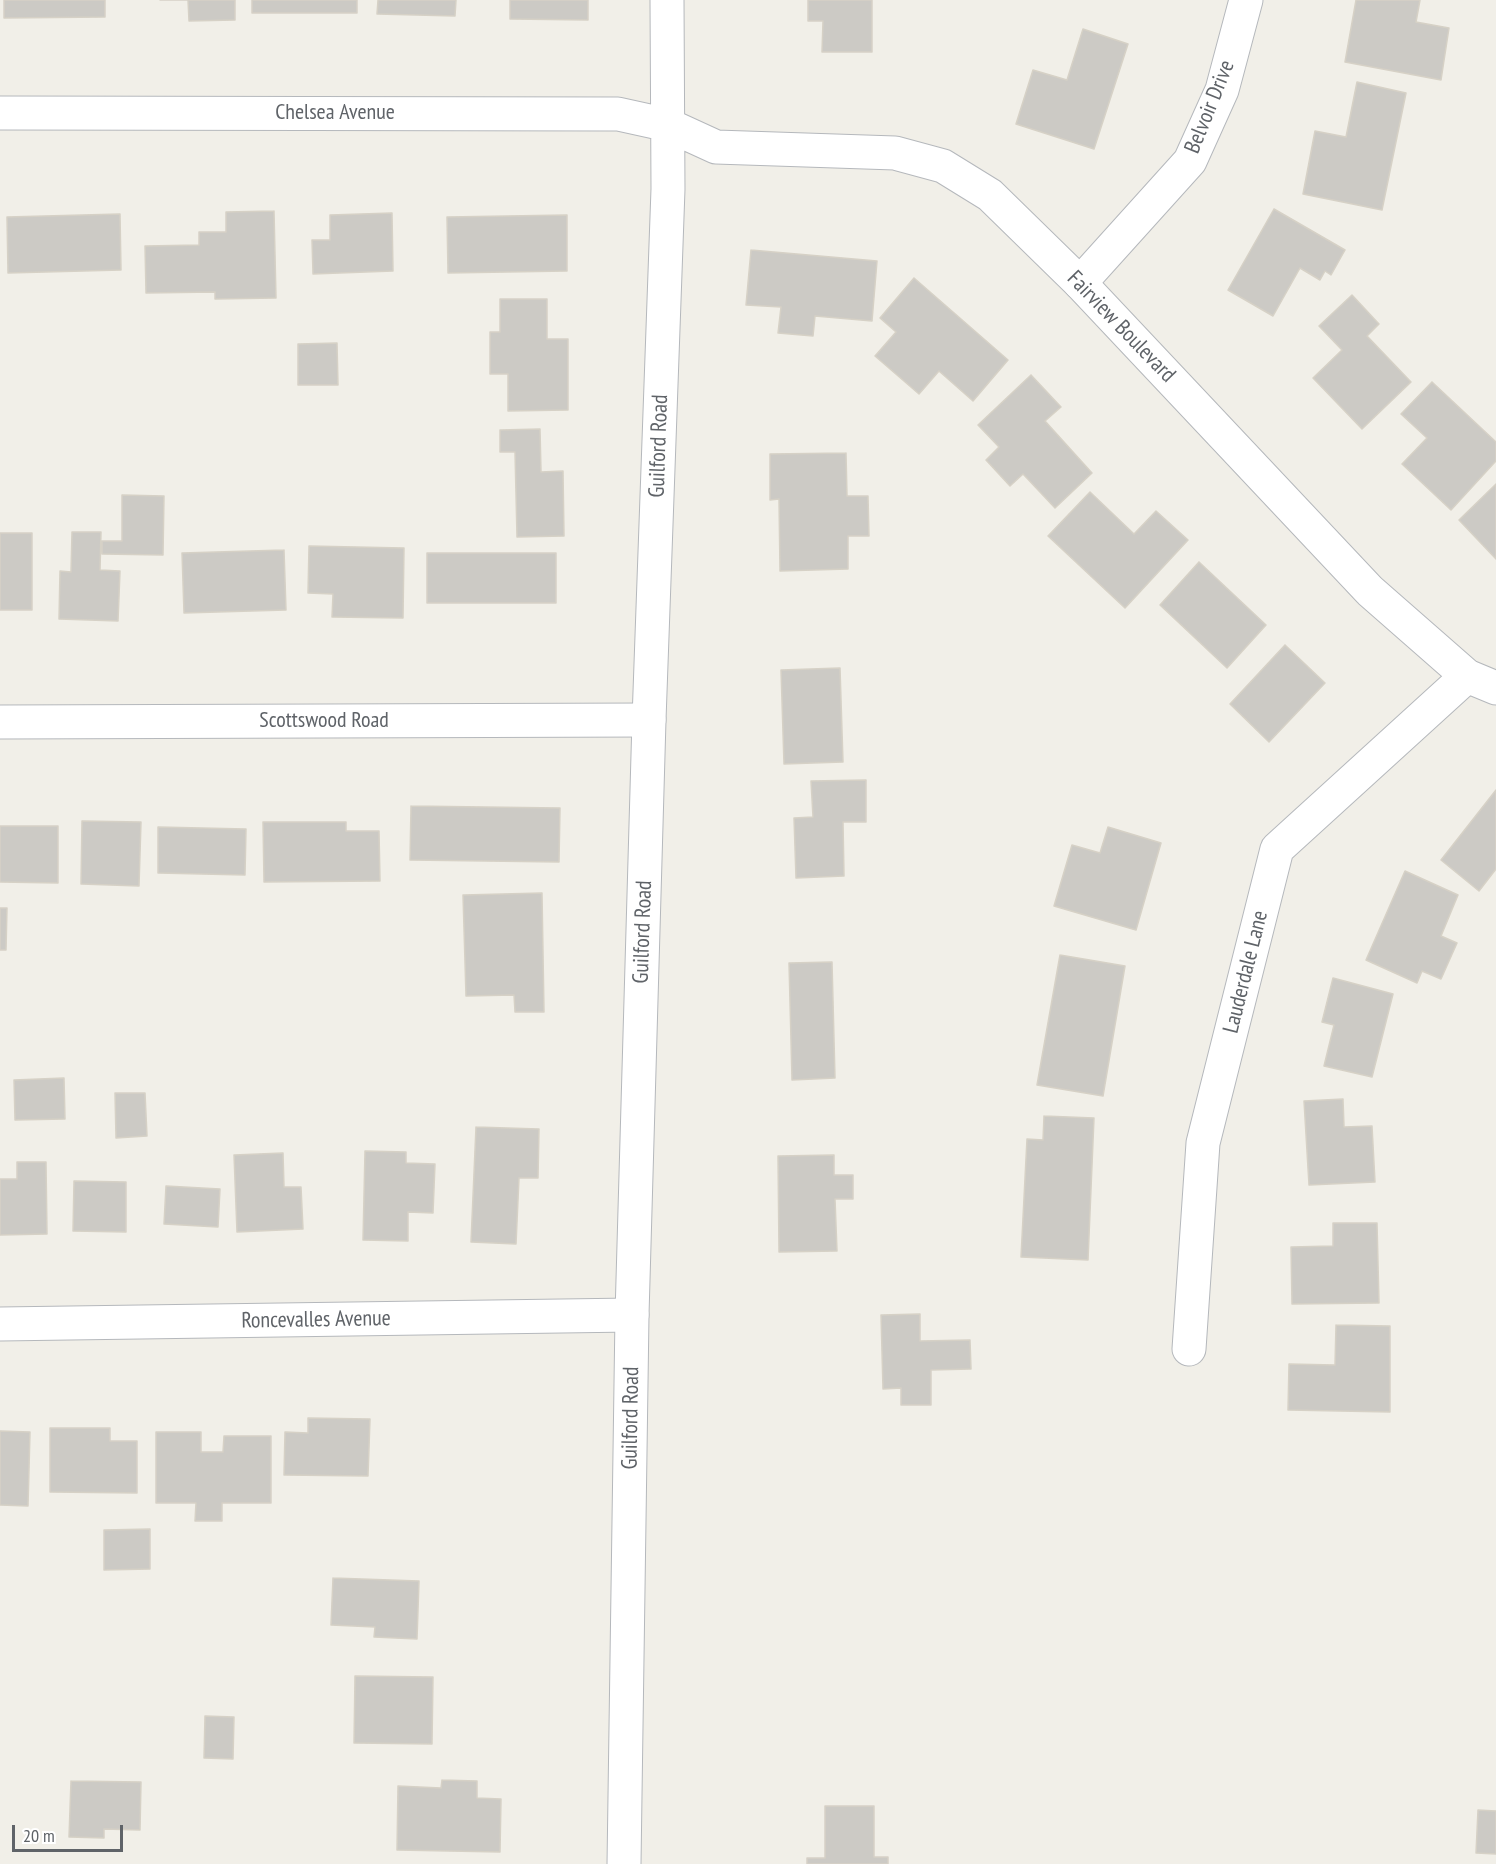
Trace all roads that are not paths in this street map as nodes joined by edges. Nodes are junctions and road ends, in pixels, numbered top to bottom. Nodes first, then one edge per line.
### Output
1 (667, 0) edge
2 (1246, 0) edge
3 (0, 113) edge
4 (668, 125) junction
5 (1080, 283) junction
6 (1481, 682) edge
7 (649, 720) junction
8 (0, 722) edge
9 (632, 1316) junction
10 (0, 1324) edge
11 (1189, 1349) dead end
12 (624, 1864) edge

1 - 4 street, Guilford Road
2 - 5 street, Belvoir Drive
3 - 4 street, Chelsea Avenue
4 - 5 street, Fairview Boulevard
4 - 7 street, Guilford Road
5 - 6 street, Fairview Boulevard
6 - 11 street, Lauderdale Lane
7 - 8 street, Scottswood Road
7 - 9 street, Guilford Road
9 - 10 street, Roncevalles Avenue
9 - 12 street, Guilford Road

